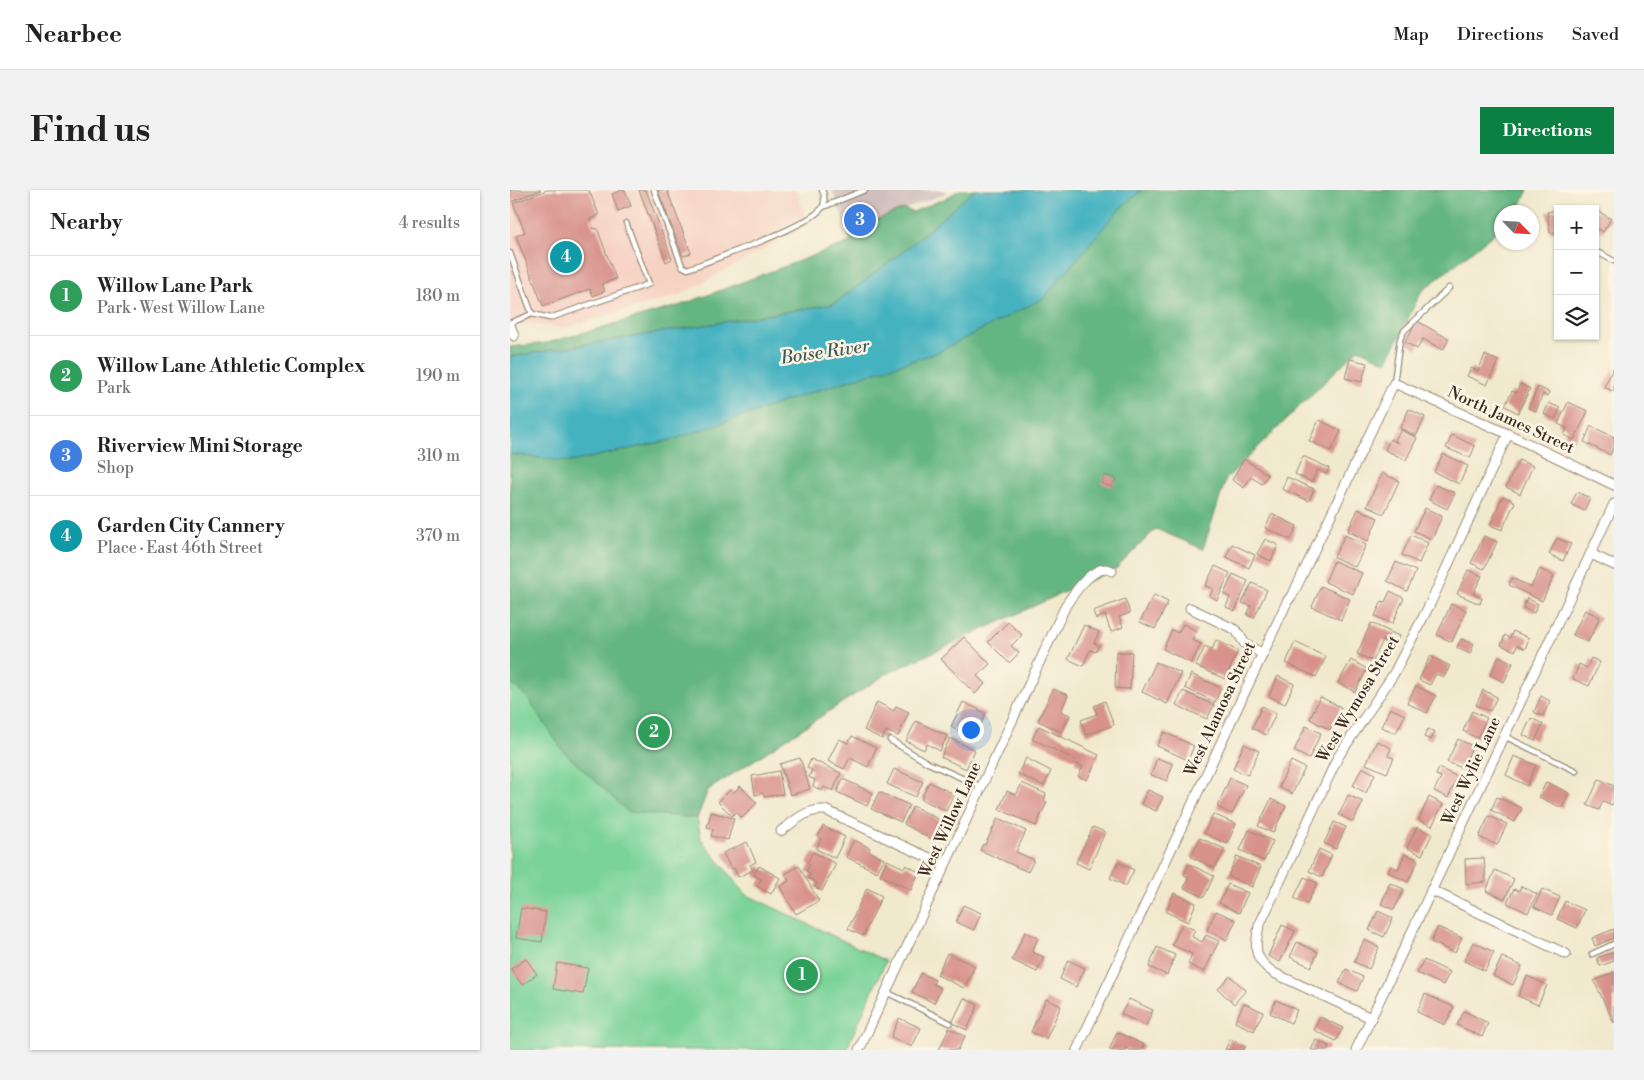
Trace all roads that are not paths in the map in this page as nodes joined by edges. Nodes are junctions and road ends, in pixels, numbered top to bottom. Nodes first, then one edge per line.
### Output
1 (654, 190) edge
2 (822, 190) edge
3 (865, 190) edge
4 (823, 207) junction
5 (626, 223) dead end
6 (510, 253) edge
7 (1599, 254) edge
8 (1614, 261) edge
9 (1449, 288) dead end
10 (532, 314) junction
11 (510, 324) edge
12 (514, 336) dead end
13 (1394, 383) junction
14 (1508, 434) junction
15 (1614, 484) edge
16 (1614, 504) edge
17 (1590, 554) junction
18 (1614, 565) edge
19 (1112, 571) dead end
20 (1190, 608) dead end
21 (1263, 654) junction
22 (1504, 736) junction
23 (890, 740) dead end
24 (1576, 771) dead end
25 (982, 787) junction
26 (781, 831) dead end
27 (945, 865) junction
28 (1431, 890) junction
29 (1614, 944) edge
30 (1566, 954) dead end
31 (1592, 954) dead end
32 (886, 992) junction
33 (1371, 1018) junction
34 (950, 1023) dead end
35 (859, 1050) edge
36 (1077, 1050) edge
37 (1356, 1050) edge

1 - 4 lane
2 - 4 lane
3 - 4 lane
5 - 10 lane
6 - 10 lane
7 - 8 lane
9 - 13 lane
10 - 11 lane
11 - 12 street
13 - 14 street, North James Street
13 - 21 street, West Alamosa Street
14 - 15 street, North James Street
14 - 33 street, West Wymosa Street
16 - 17 street, West Wylie Lane
17 - 18 street
17 - 22 street, West Wylie Lane
19 - 25 street, West Willow Lane
20 - 21 street
21 - 36 street, West Alamosa Street
22 - 24 lane
22 - 28 street, West Wylie Lane
23 - 25 lane
25 - 27 street, West Willow Lane
26 - 27 street
27 - 32 street, West Willow Lane
28 - 30 street
28 - 33 street, West Wylie Lane
29 - 31 lane
32 - 34 lane
32 - 35 street, West Willow Lane
33 - 37 street, West Wylie Lane

